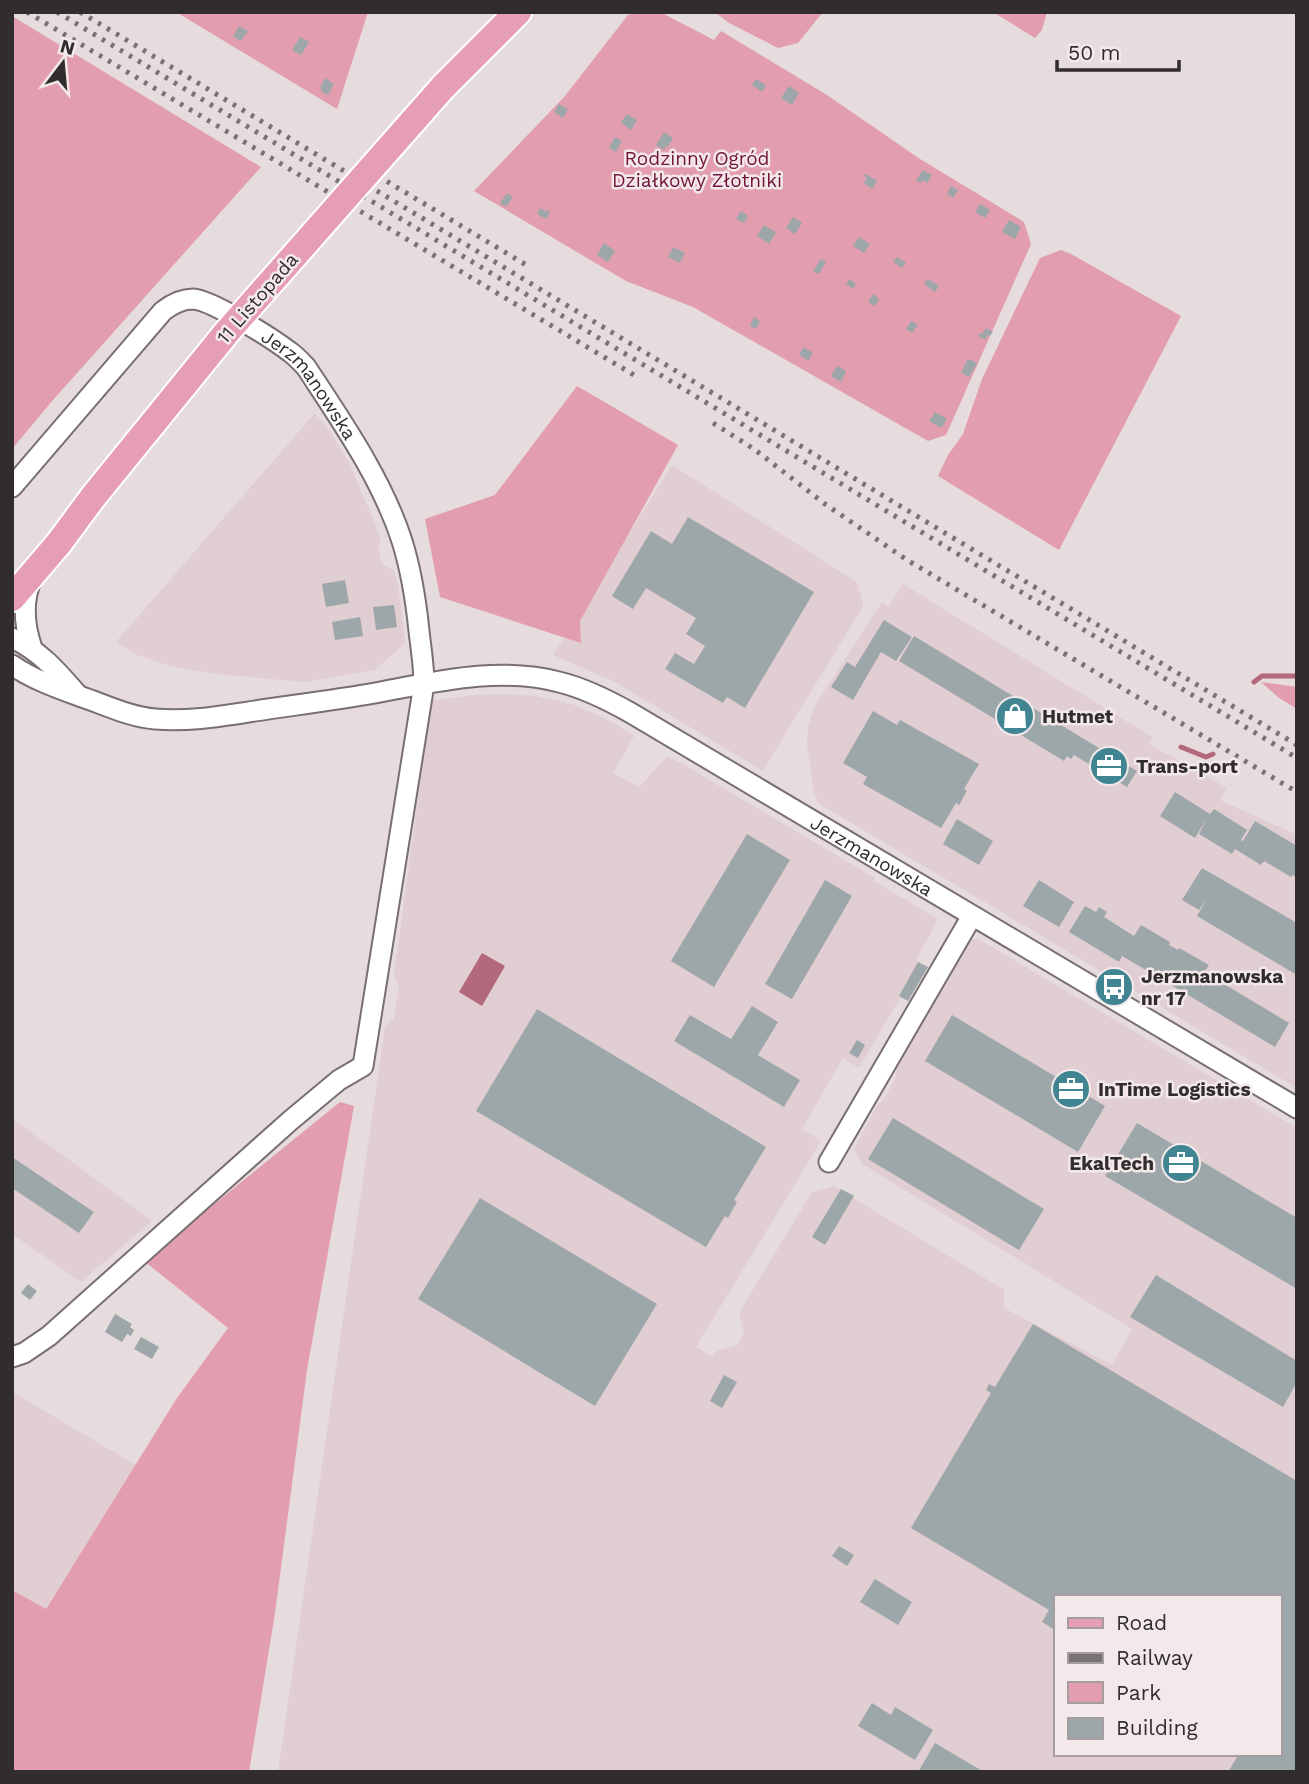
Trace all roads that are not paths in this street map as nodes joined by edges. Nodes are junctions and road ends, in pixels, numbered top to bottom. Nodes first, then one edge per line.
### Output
1 (518, 12) edge
2 (12, 487) edge
3 (35, 572) junction
4 (12, 598) edge
5 (12, 638) edge
6 (32, 648) junction
7 (13, 666) edge
8 (424, 684) junction
9 (78, 695) junction
10 (972, 916) junction
11 (1297, 1108) edge
12 (829, 1162) dead end
13 (12, 1357) edge

1 - 3 main road, 11 Listopada, bridge
2 - 8 street, Jerzmanowska
3 - 4 main road, 11 Listopada
3 - 6 street
5 - 6 street
6 - 9 street
7 - 9 street, Jerzmanowska
8 - 9 street, Jerzmanowska
8 - 10 street, Jerzmanowska
8 - 13 street
10 - 11 street, Jerzmanowska
10 - 12 street

